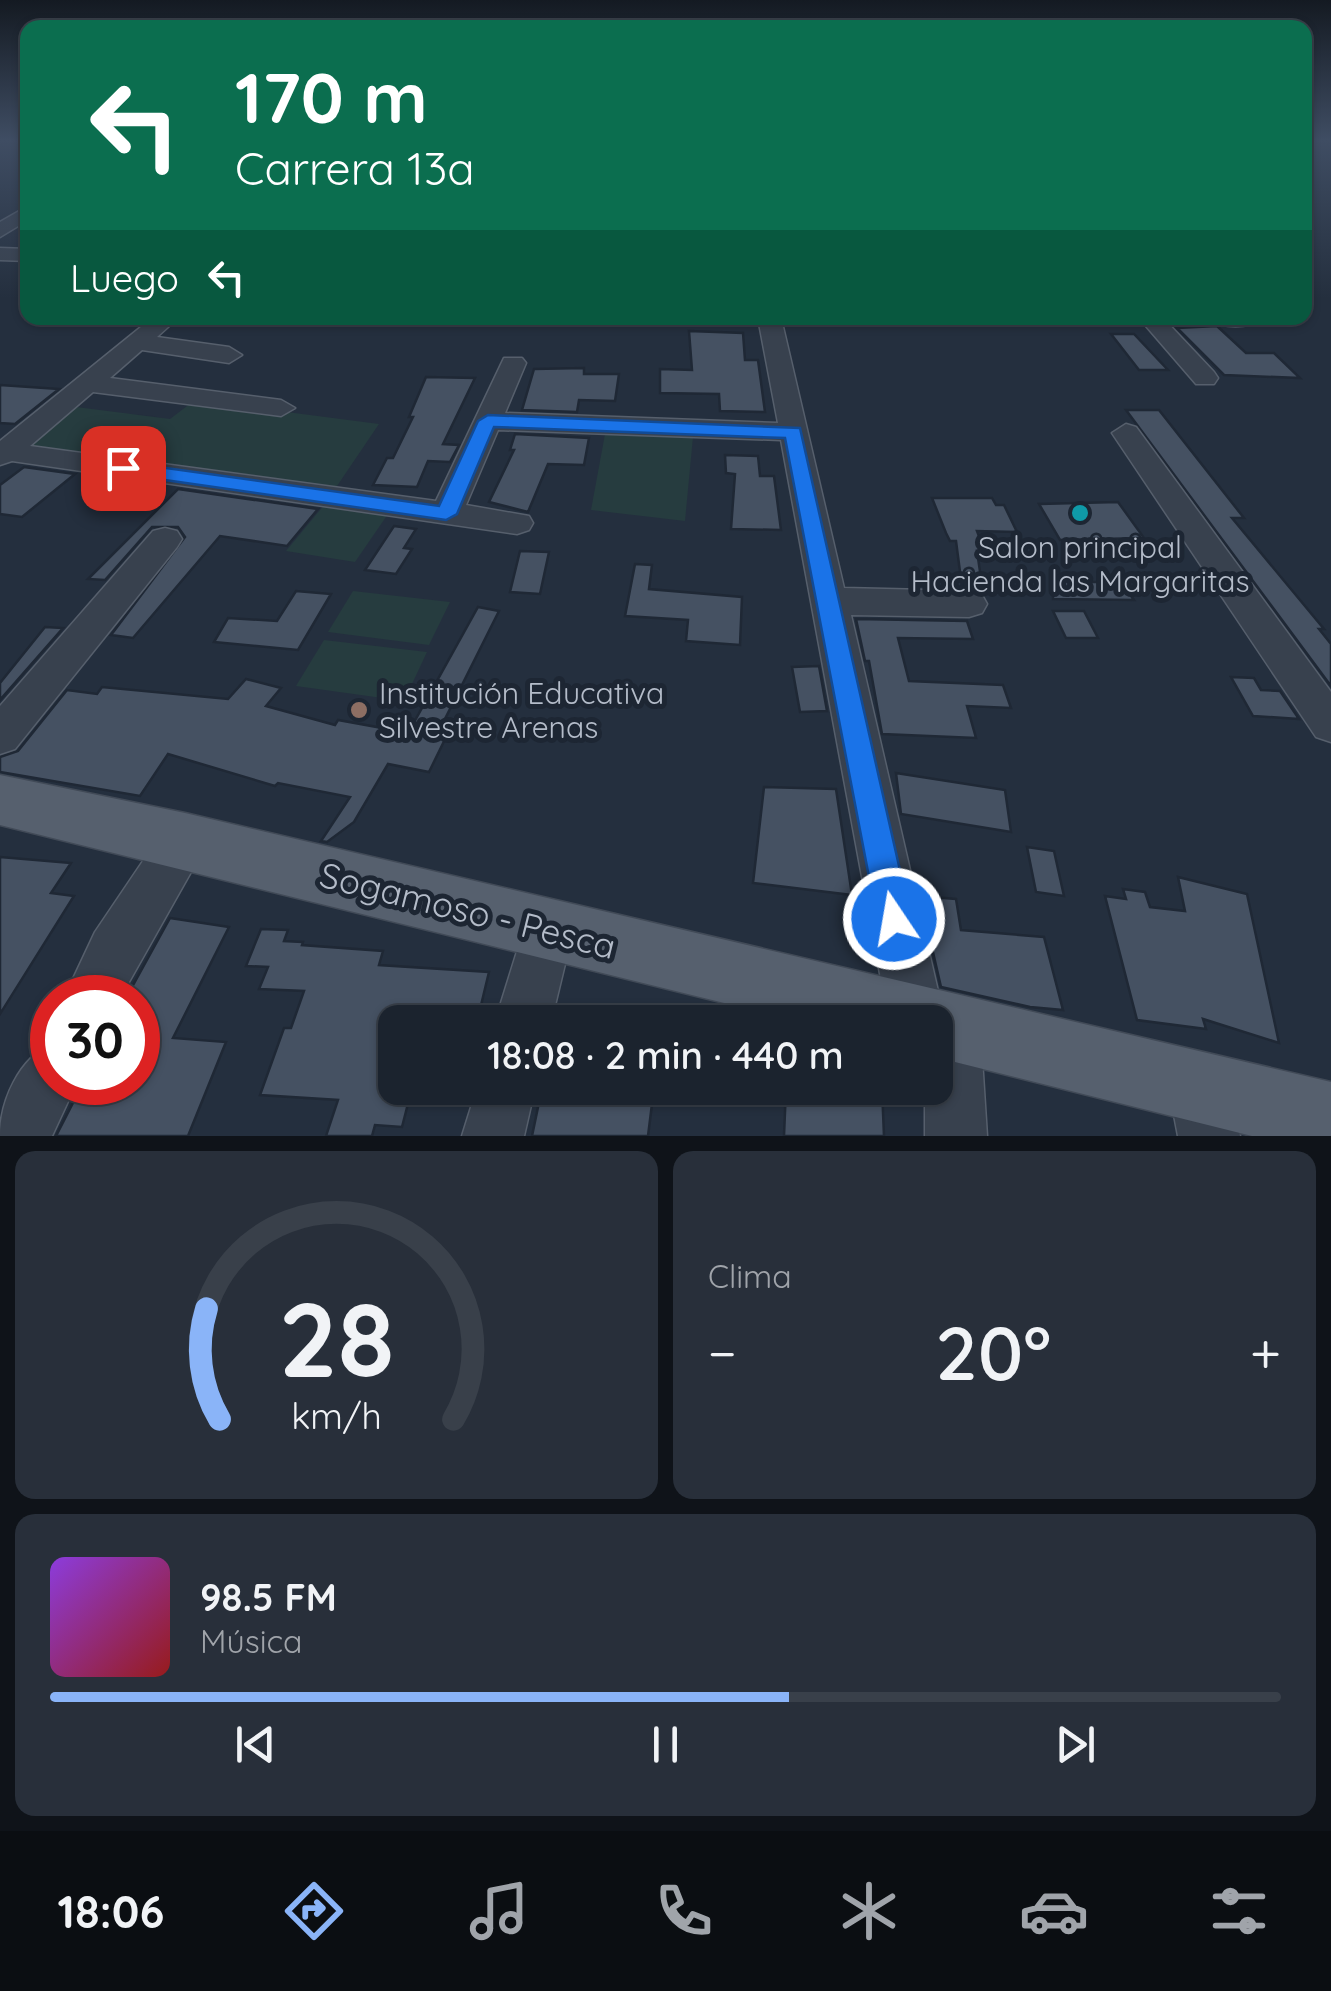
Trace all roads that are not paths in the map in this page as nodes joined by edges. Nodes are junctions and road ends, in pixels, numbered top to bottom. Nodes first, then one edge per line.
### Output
1 (158, 325) edge
2 (771, 325) edge
3 (1156, 325) edge
4 (137, 342) junction
5 (229, 355) dead end
6 (513, 362) dead end
7 (1205, 378) dead end
8 (87, 383) junction
9 (281, 408) dead end
10 (488, 421) junction
11 (794, 432) junction
12 (1126, 432) dead end
13 (3, 453) edge
14 (446, 514) junction
15 (517, 523) dead end
16 (165, 539) dead end
17 (826, 601) junction
18 (968, 604) dead end
19 (1318, 689) edge
20 (1331, 725) edge
21 (0, 736) edge
22 (0, 800) edge
23 (185, 840) junction
24 (547, 931) junction
25 (102, 975) edge
26 (527, 1005) edge
27 (862, 1005) edge
28 (930, 1005) edge
29 (953, 1028) edge
30 (36, 1105) edge
31 (502, 1105) edge
32 (950, 1105) edge
33 (1204, 1113) edge
34 (1331, 1119) edge
35 (20, 1136) edge
36 (494, 1136) edge
37 (956, 1136) edge

1 - 4 street
2 - 11 street
3 - 7 street
4 - 5 street
4 - 8 street
6 - 10 street
8 - 9 street
8 - 13 street
10 - 11 street
10 - 14 street
11 - 17 street
12 - 19 street
13 - 14 street
14 - 15 street
16 - 21 street
17 - 18 street
17 - 28 street
19 - 20 street
22 - 23 main road, Sogamoso - Pesca
23 - 24 main road, Sogamoso - Pesca
23 - 25 street
24 - 26 street
24 - 27 main road, Sogamoso - Pesca
29 - 33 main road, Sogamoso - Pesca
30 - 35 street
31 - 36 street
32 - 37 street
33 - 34 main road, Sogamoso - Pesca

